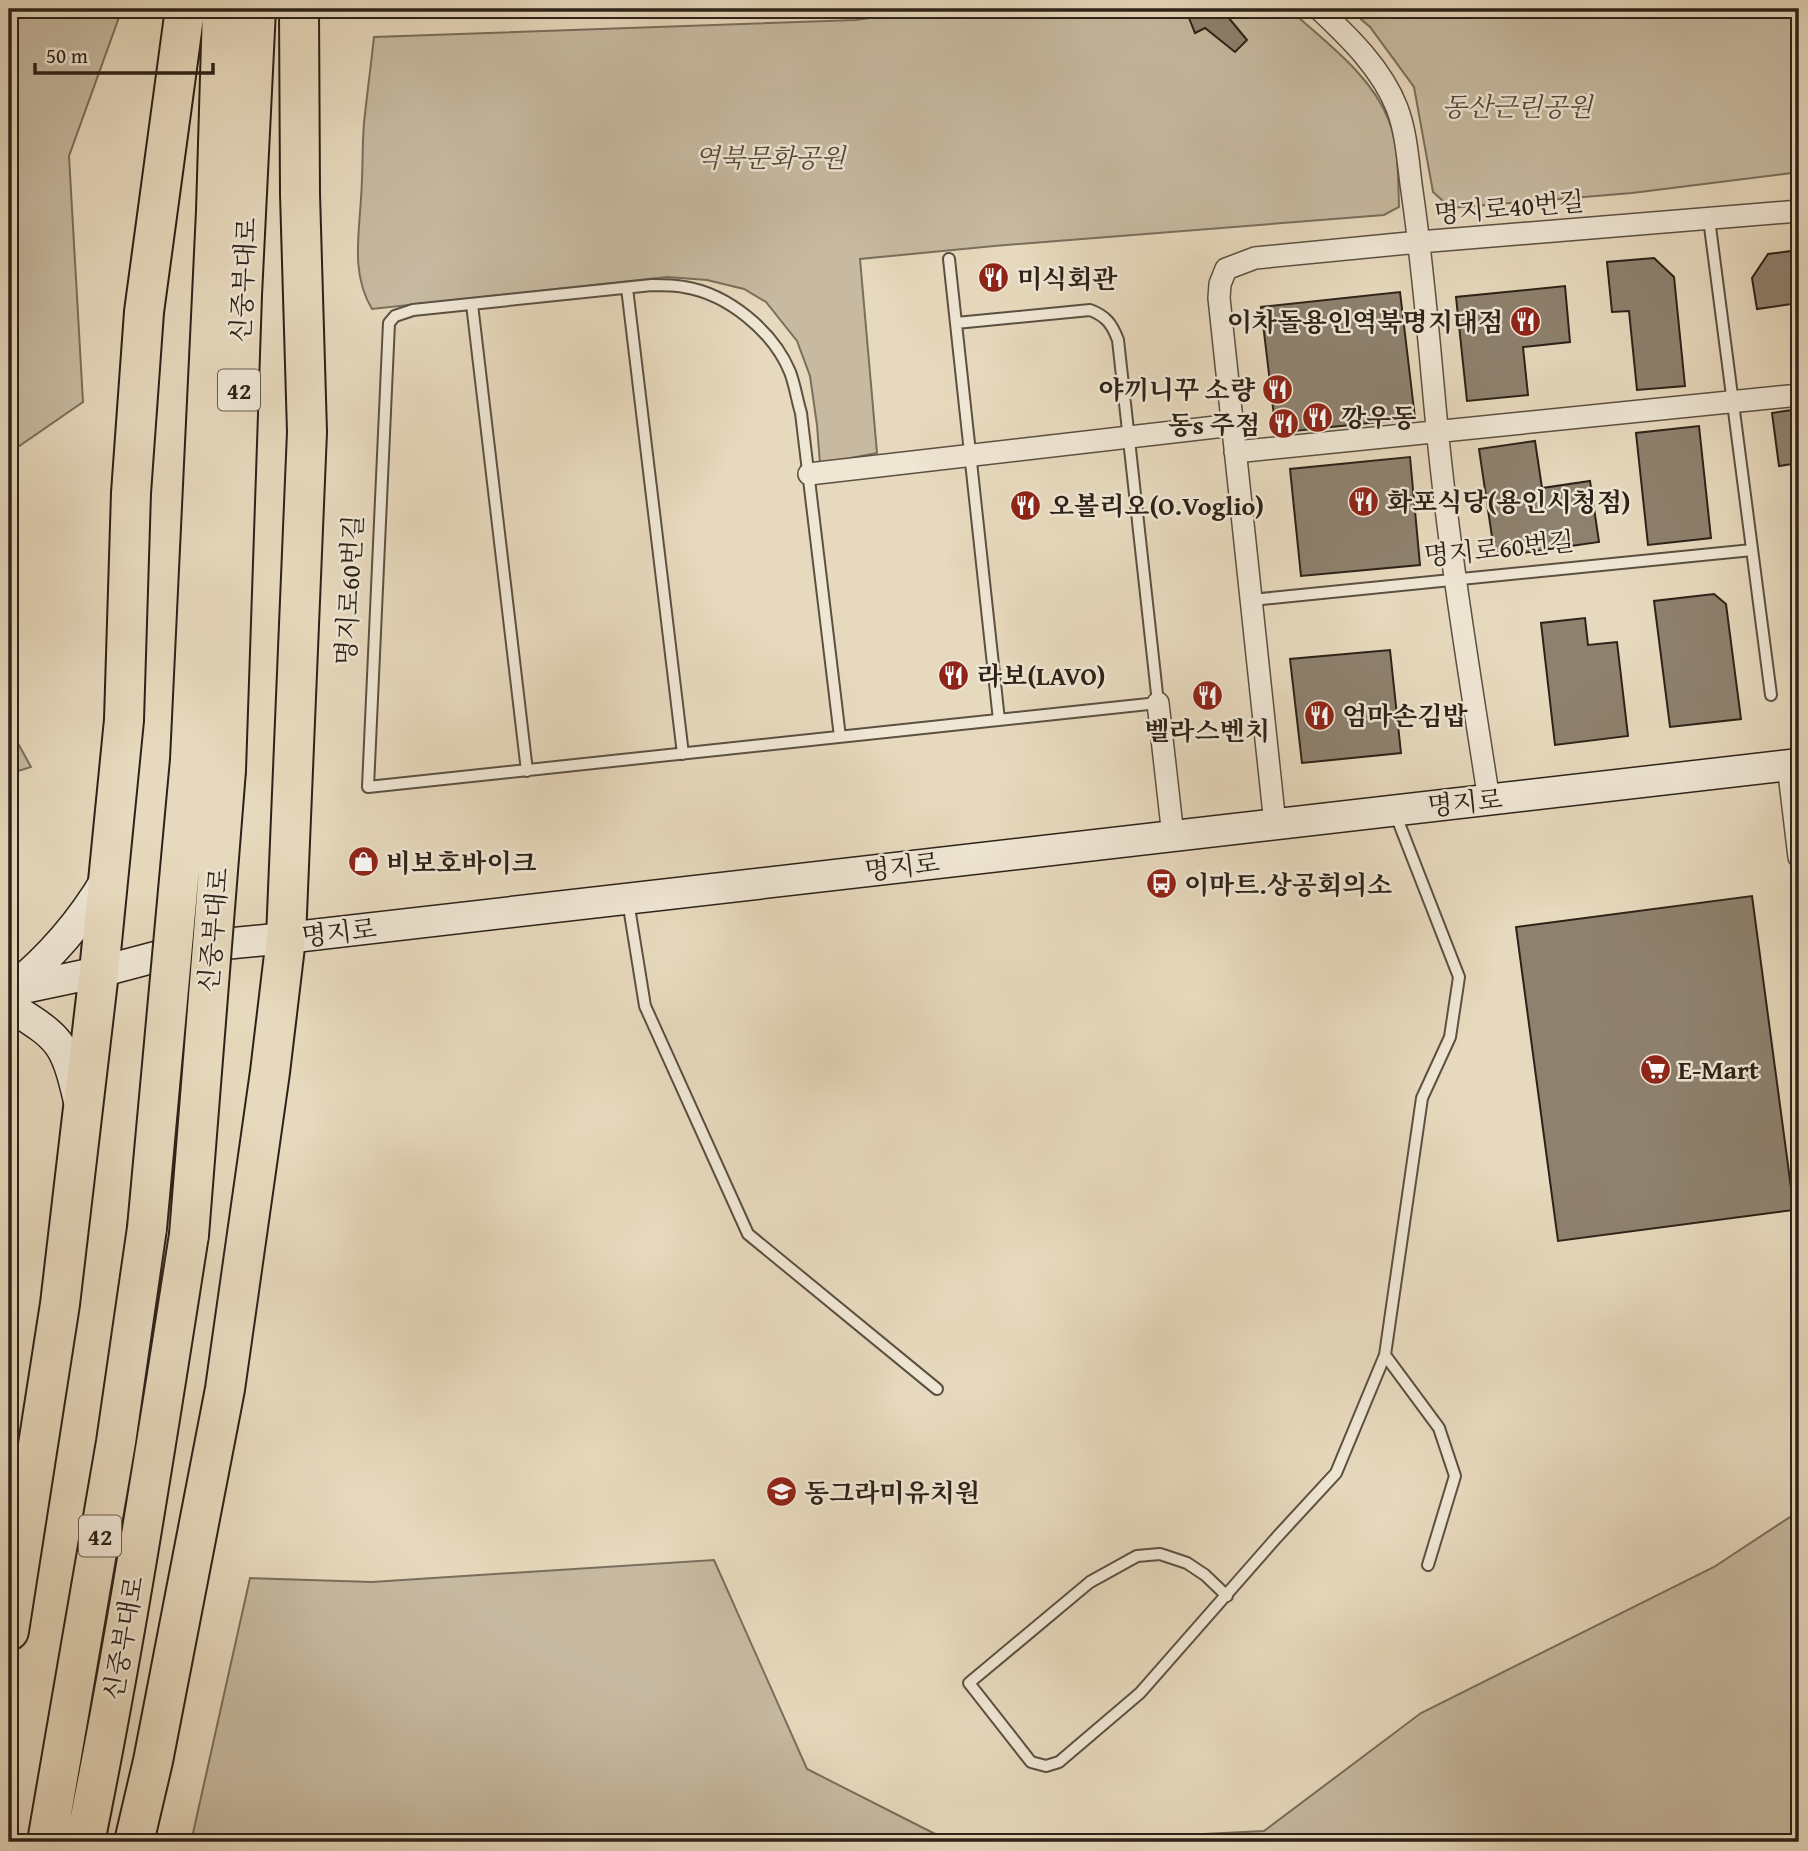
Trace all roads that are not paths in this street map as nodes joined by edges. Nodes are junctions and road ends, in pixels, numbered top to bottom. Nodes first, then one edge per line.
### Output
1 (185, 9) edge
2 (222, 9) edge
3 (256, 9) edge
4 (299, 9) edge
5 (1319, 9) edge
6 (1799, 211) edge
7 (1709, 219) junction
8 (1419, 242) junction
9 (949, 260) dead end
10 (627, 288) junction
11 (472, 304) junction
12 (956, 323) junction
13 (1799, 395) edge
14 (1733, 401) junction
15 (1233, 425) junction
16 (1437, 432) junction
17 (1130, 436) junction
18 (1235, 452) junction
19 (970, 455) junction
20 (809, 474) junction
21 (1752, 550) junction
22 (1455, 581) junction
23 (1251, 600) junction
24 (1771, 695) dead end
25 (1158, 703) junction
26 (999, 720) junction
27 (840, 737) junction
28 (683, 754) junction
29 (1793, 765) edge
30 (527, 771) junction
31 (1489, 800) junction
32 (1394, 810) junction
33 (1275, 824) junction
34 (1173, 836) junction
35 (1799, 857) edge
36 (108, 876) junction
37 (628, 898) junction
38 (286, 938) junction
39 (99, 972) junction
40 (9, 991) edge
41 (9, 1006) edge
42 (82, 1114) junction
43 (1385, 1355) junction
44 (937, 1389) dead end
45 (1428, 1565) dead end
46 (1227, 1596) junction
47 (9, 1631) edge
48 (47, 1842) edge
49 (85, 1842) edge
50 (134, 1842) edge

1 - 36 highway
2 - 48 highway, 신중부대로 / 42, bridge
3 - 49 highway, 신중부대로 / 42, bridge
4 - 38 highway
5 - 8 street
6 - 7 street, 명지로40번길
7 - 8 street, 명지로40번길
7 - 14 lane
8 - 15 street, 명지로40번길
8 - 16 street
9 - 12 lane
10 - 11 lane, 명지로60번길
10 - 20 lane, 명지로60번길
10 - 28 lane
11 - 30 lane
11 - 30 lane, 명지로60번길
12 - 17 lane
12 - 19 lane
13 - 14 street
14 - 16 street
14 - 21 lane
15 - 17 street
15 - 18 street
16 - 18 street
16 - 22 street
17 - 19 street
17 - 25 lane
18 - 23 street
19 - 20 street
19 - 26 lane
20 - 27 lane, 명지로60번길
21 - 22 lane, 명지로60번길
21 - 24 lane
22 - 23 lane, 명지로60번길
22 - 31 street
23 - 33 street
25 - 26 lane, 명지로60번길
25 - 34 street
26 - 27 lane, 명지로60번길
27 - 28 lane, 명지로60번길
28 - 30 lane, 명지로60번길
29 - 31 main road, 명지로
29 - 35 street
31 - 32 main road, 명지로
32 - 33 main road, 명지로
32 - 43 lane
33 - 34 main road, 명지로
34 - 37 main road, 명지로
36 - 39 highway
36 - 40 main road
37 - 38 main road, 명지로
37 - 44 lane
38 - 39 main road, 명지로
38 - 50 highway
39 - 40 main road, 명지로
39 - 42 highway
41 - 42 main road
42 - 47 highway
43 - 45 lane
43 - 46 lane
46 - 46 lane

